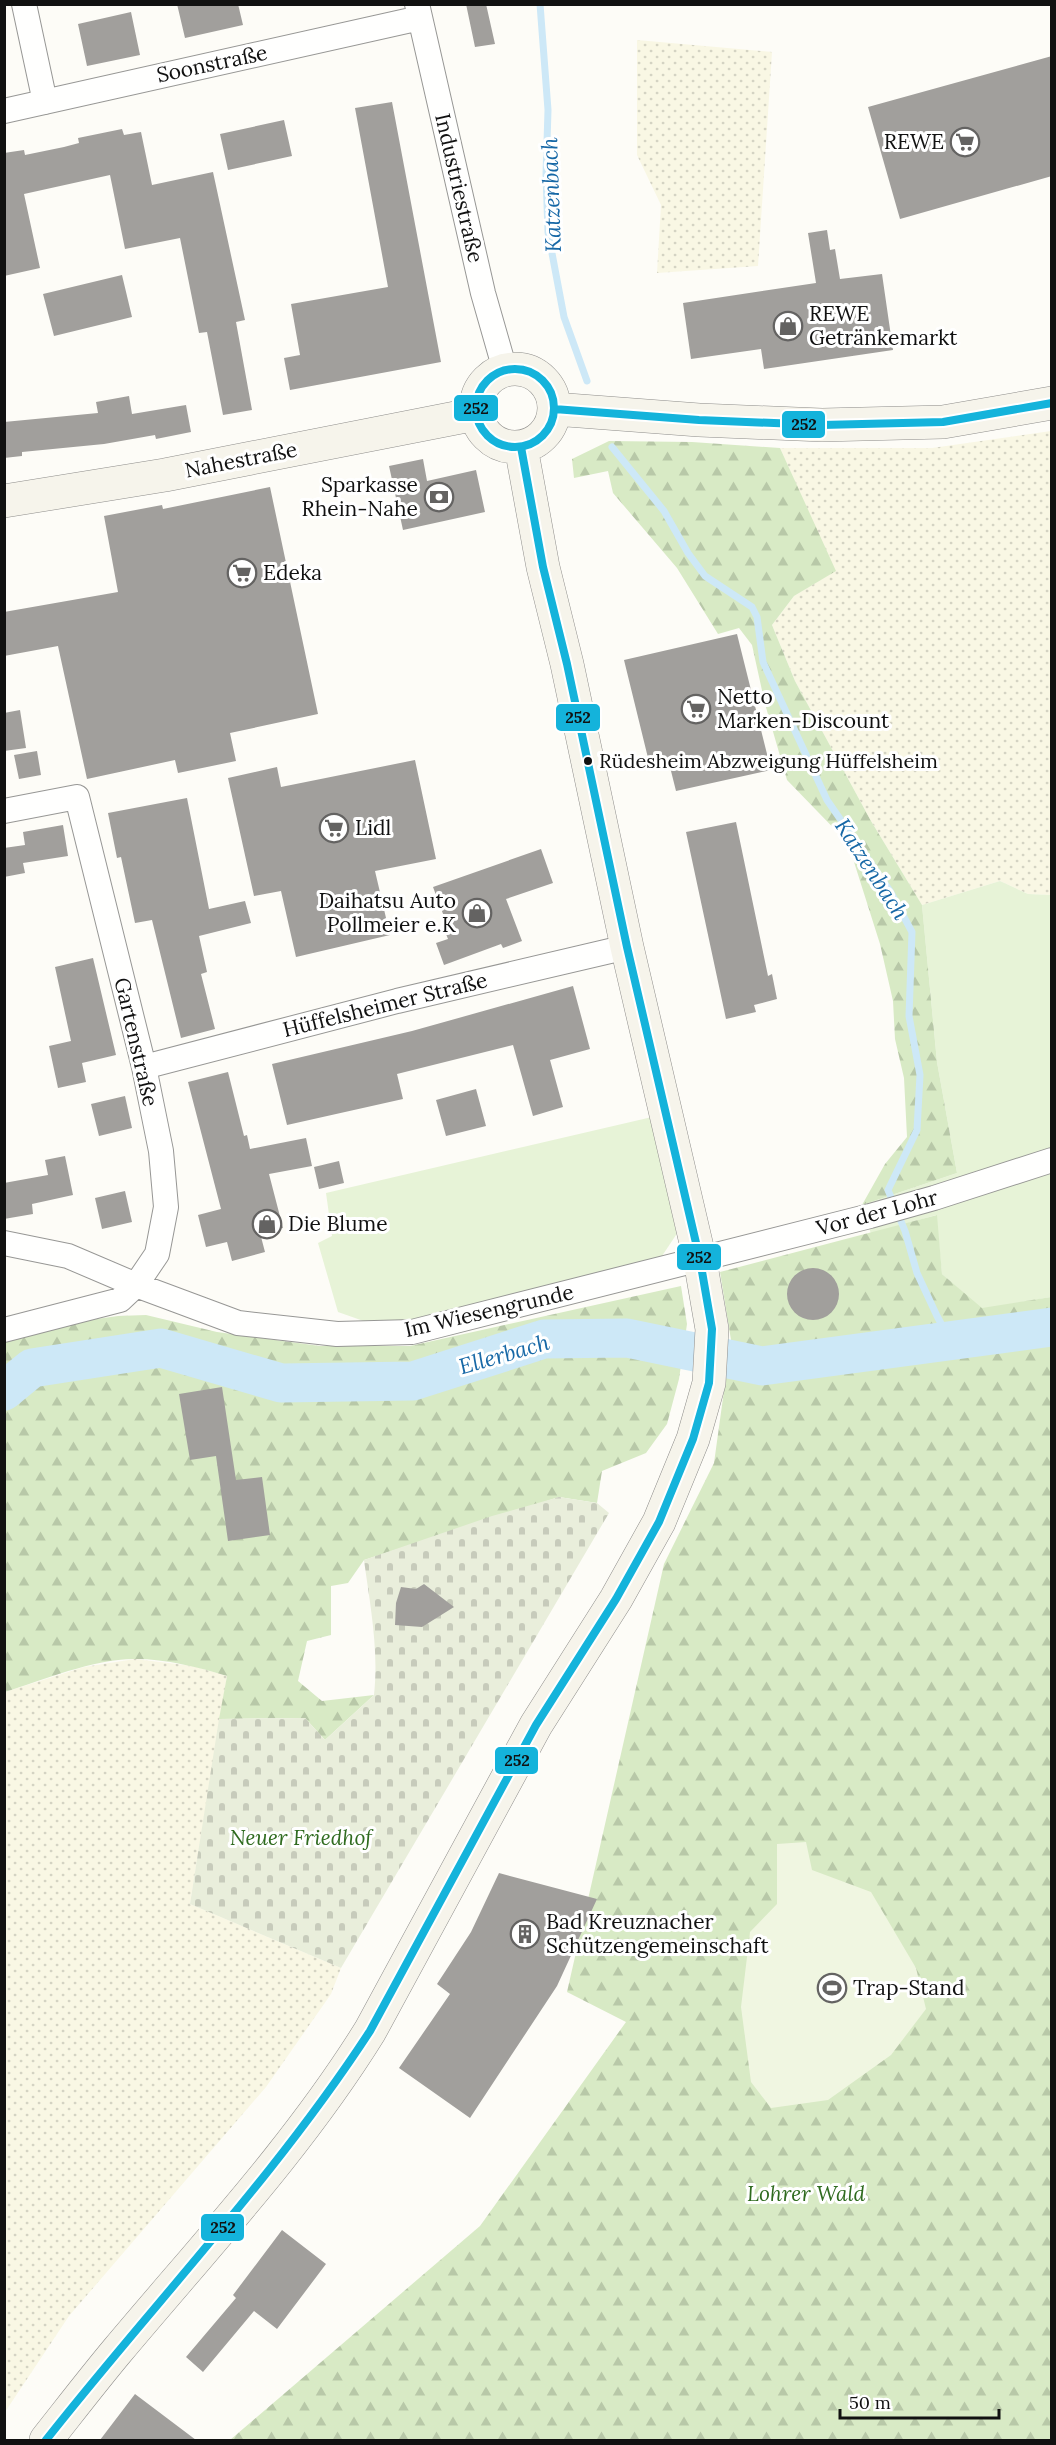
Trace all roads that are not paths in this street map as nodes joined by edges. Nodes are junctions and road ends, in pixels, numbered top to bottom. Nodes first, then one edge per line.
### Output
1 (24, 4) edge
2 (418, 11) edge
3 (45, 102) junction
4 (4, 111) edge
5 (505, 370) junction
6 (1052, 403) edge
7 (554, 409) junction
8 (476, 414) junction
9 (521, 447) junction
10 (4, 501) edge
11 (4, 811) edge
12 (627, 947) junction
13 (144, 1067) junction
14 (1052, 1160) edge
15 (4, 1243) edge
16 (700, 1260) junction
17 (136, 1285) junction
18 (4, 1330) edge
19 (46, 2440) edge

1 - 3 street
2 - 3 street, Soonstraße
2 - 5 street, Industriestraße
3 - 4 street, Soonstraße
5 - 7 main road
5 - 8 main road
6 - 7 main road
7 - 9 main road
8 - 9 main road
8 - 10 main road, Nahestraße
9 - 12 main road
11 - 13 street, Gartenstraße
12 - 13 street, Hüffelsheimer Straße
12 - 16 main road
13 - 17 street, Gartenstraße
14 - 16 street, Vor der Lohr
15 - 17 street, Im Wiesengrunde
16 - 17 street, Im Wiesengrunde
16 - 19 main road
17 - 18 street

